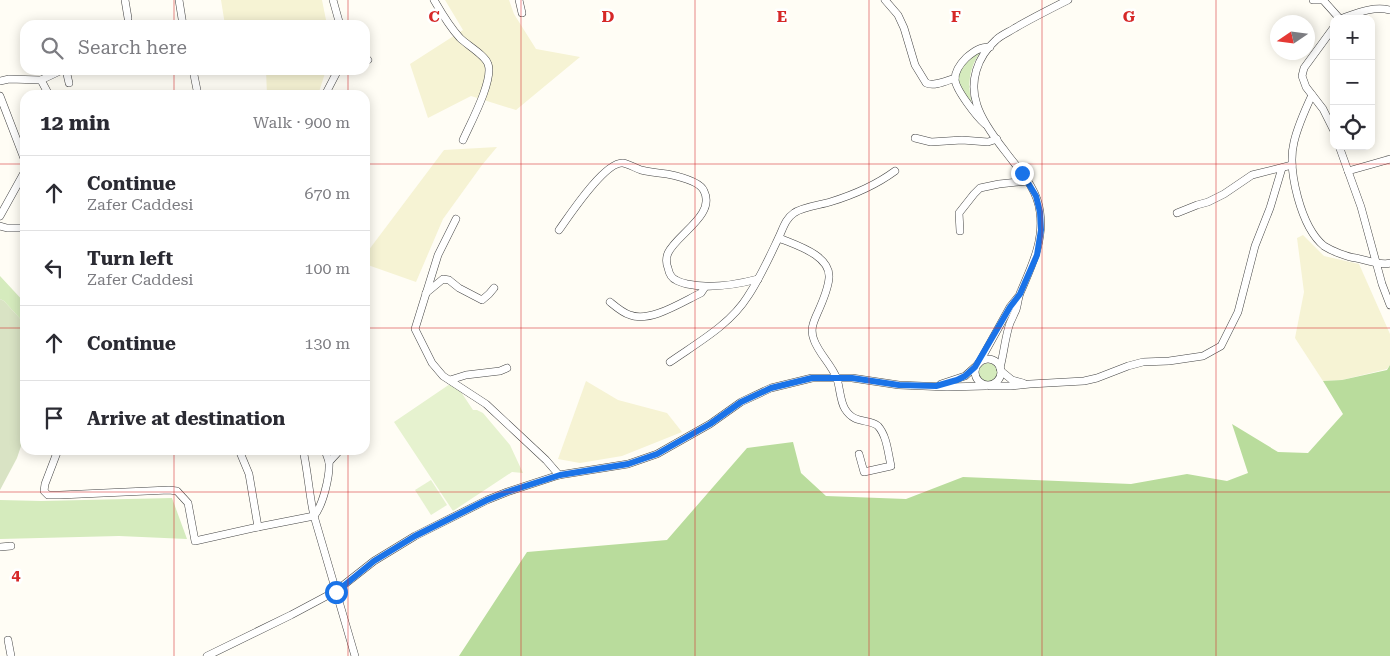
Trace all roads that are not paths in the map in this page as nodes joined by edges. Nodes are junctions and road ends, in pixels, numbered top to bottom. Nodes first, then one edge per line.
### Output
1 (125, 0) edge
2 (179, 0) edge
3 (333, 0) edge
4 (434, 0) edge
5 (519, 0) edge
6 (885, 0) edge
7 (1068, 0) edge
8 (1313, 0) edge
9 (1322, 0) edge
10 (1390, 10) edge
11 (522, 13) dead end
12 (1336, 15) edge
13 (1352, 15) edge
14 (128, 18) dead end
15 (182, 20) edge
16 (339, 20) edge
17 (1330, 32) edge
18 (990, 47) junction
19 (52, 75) edge
20 (67, 75) edge
21 (194, 75) edge
22 (335, 75) edge
23 (955, 78) junction
24 (41, 80) junction
25 (0, 81) edge
26 (69, 83) dead end
27 (46, 90) edge
28 (197, 90) edge
29 (328, 90) edge
30 (1312, 95) junction
31 (0, 96) edge
32 (1330, 123) edge
33 (989, 127) junction
34 (915, 138) dead end
35 (997, 139) junction
36 (463, 140) dead end
37 (20, 148) edge
38 (1340, 150) edge
39 (1390, 159) edge
40 (1292, 165) junction
41 (1282, 168) junction
42 (895, 171) dead end
43 (1348, 171) junction
44 (20, 181) edge
45 (1028, 181) junction
46 (1, 213) edge
47 (1177, 213) dead end
48 (456, 219) dead end
49 (0, 226) edge
50 (20, 228) edge
51 (559, 230) dead end
52 (960, 231) dead end
53 (779, 238) junction
54 (1375, 262) junction
55 (1390, 263) edge
56 (758, 279) junction
57 (705, 287) junction
58 (494, 288) dead end
59 (426, 293) junction
60 (1020, 294) junction
61 (610, 302) dead end
62 (1390, 304) edge
63 (670, 362) dead end
64 (977, 365) junction
65 (507, 368) dead end
66 (1001, 370) junction
67 (837, 378) junction
68 (450, 380) junction
69 (1030, 384) junction
70 (936, 386) junction
71 (987, 386) junction
72 (859, 454) dead end
73 (56, 455) edge
74 (241, 455) edge
75 (304, 455) edge
76 (327, 455) edge
77 (335, 455) edge
78 (329, 462) junction
79 (560, 475) junction
80 (314, 516) junction
81 (258, 527) junction
82 (11, 546) dead end
83 (0, 547) edge
84 (336, 592) junction
85 (8, 640) dead end
86 (12, 656) edge
87 (207, 656) edge
88 (355, 656) edge

1 - 14 street
2 - 15 street
3 - 16 street
4 - 36 street
5 - 11 street
6 - 23 street
7 - 18 street
8 - 9 street
9 - 12 street
10 - 13 street
17 - 30 street
18 - 23 street
18 - 33 street
19 - 24 street
20 - 26 street
21 - 28 street
22 - 29 street
23 - 33 street
24 - 25 street
24 - 27 street
30 - 32 street
30 - 40 street
31 - 37 street
33 - 35 street
34 - 35 street
35 - 45 street
38 - 43 street
39 - 43 street
40 - 41 street
40 - 54 street
41 - 47 street
41 - 69 street
42 - 53 street
43 - 54 street
44 - 46 street
45 - 52 street
45 - 60 street
48 - 59 street
49 - 50 street
51 - 57 street
53 - 56 street
53 - 67 street
54 - 55 street
54 - 62 street
56 - 57 street
56 - 63 street
57 - 61 street
58 - 59 street
59 - 68 street
60 - 64 street
60 - 66 street
64 - 66 street
64 - 70 street
64 - 71 street
65 - 68 street
66 - 69 street
66 - 71 street
67 - 70 street
67 - 72 street
67 - 79 street
68 - 79 street
69 - 71 street
70 - 71 street
73 - 81 street
74 - 81 street
75 - 80 street
76 - 78 street
77 - 78 street
78 - 80 street
79 - 84 street
80 - 81 street
80 - 84 street
82 - 83 street
84 - 87 street
84 - 88 street
85 - 86 street

